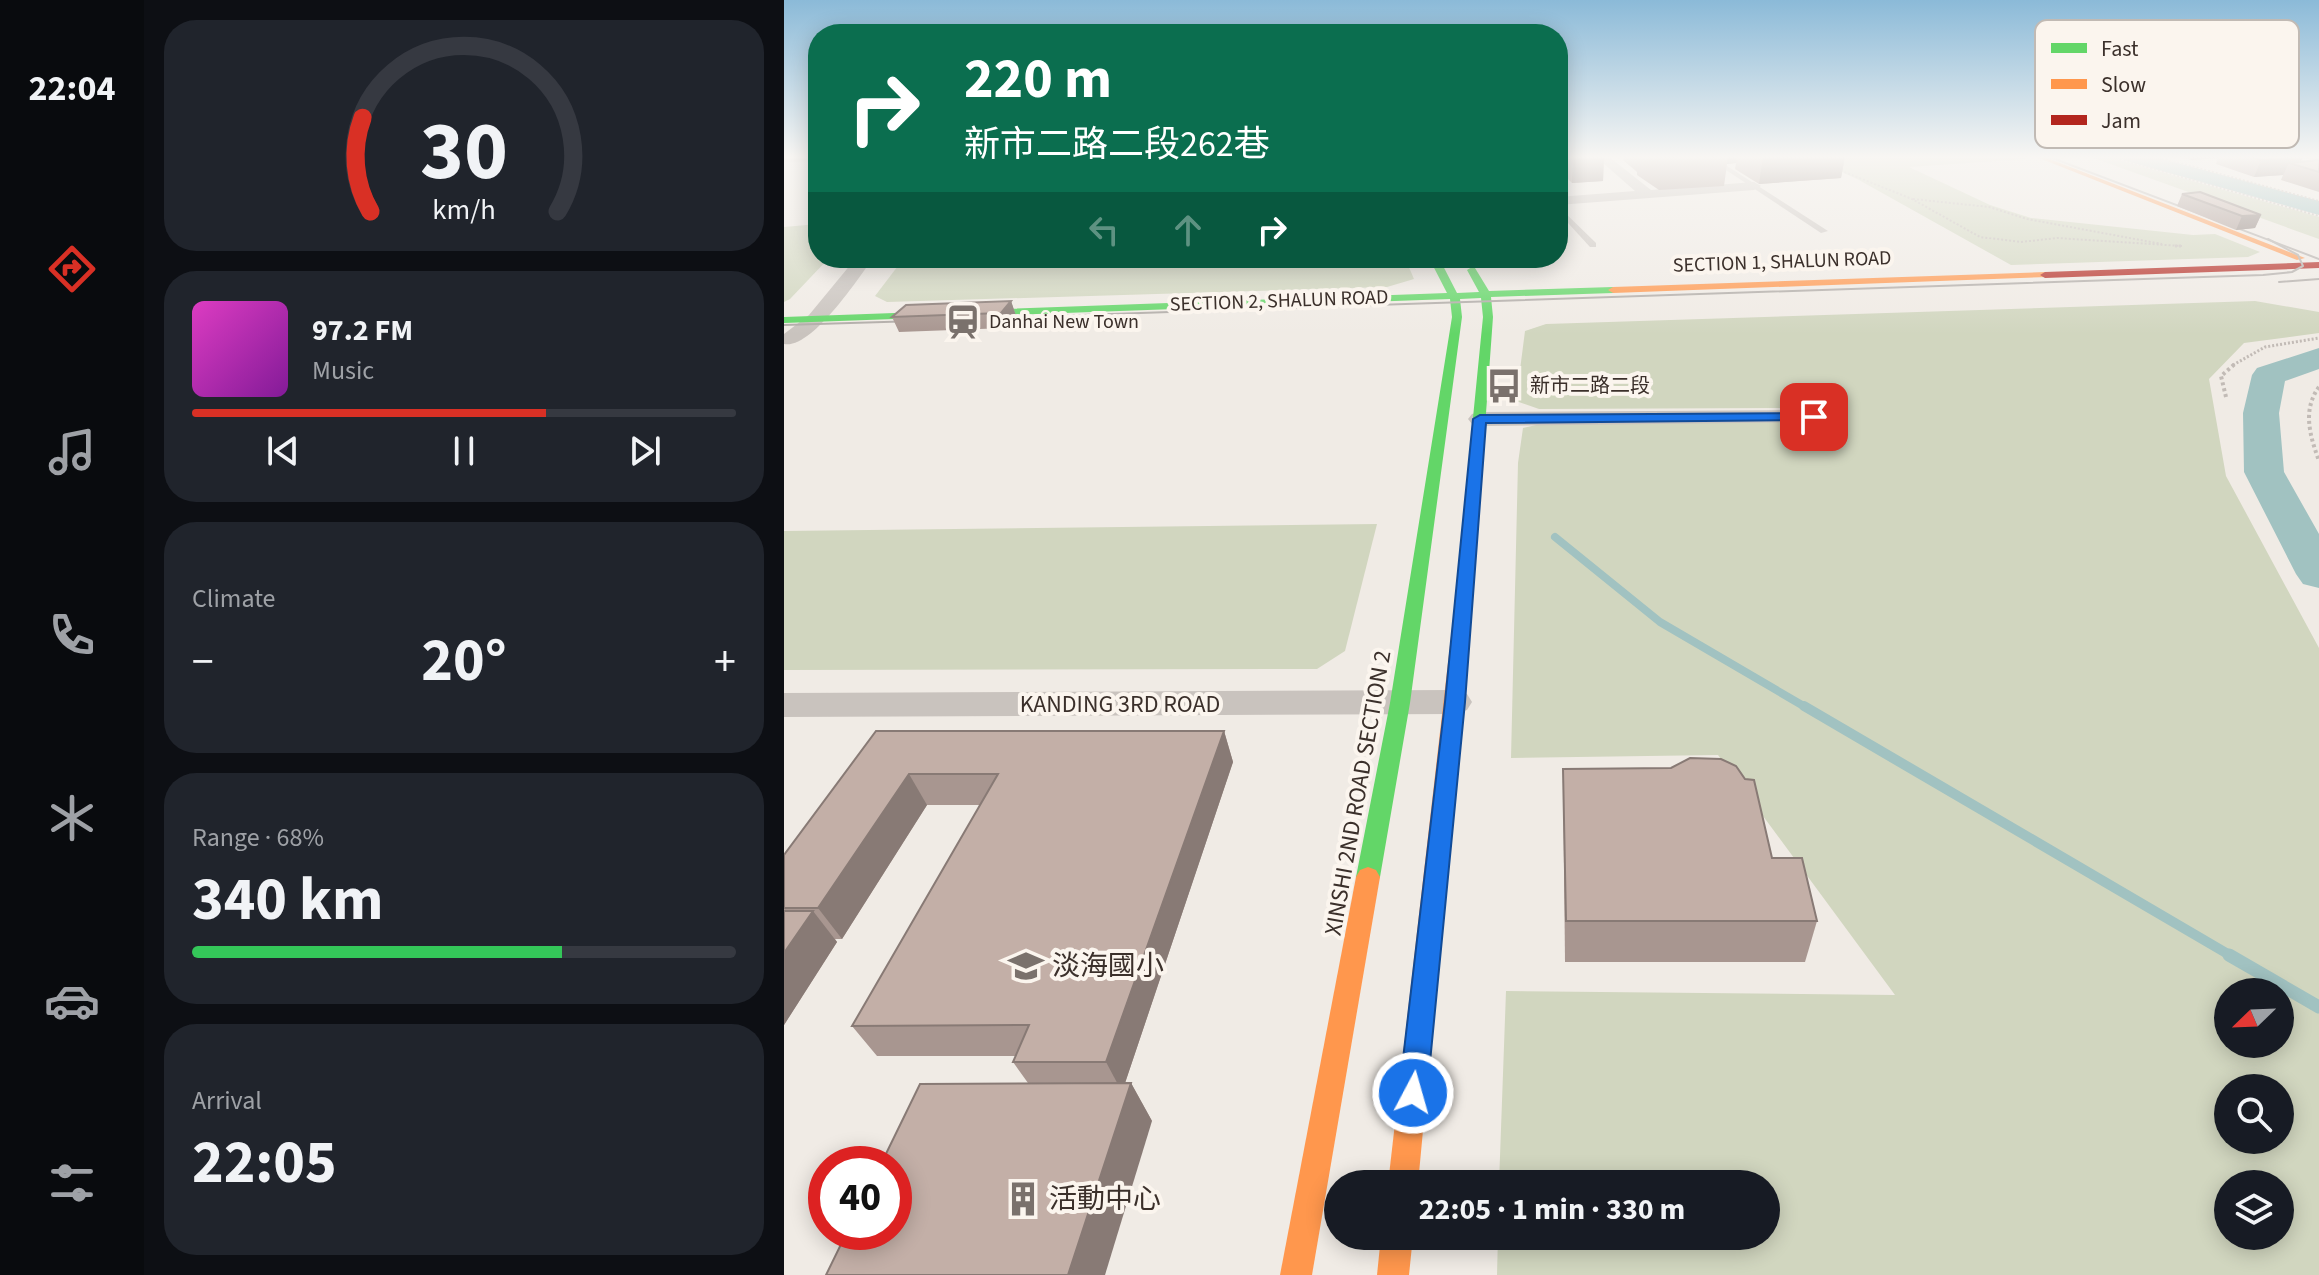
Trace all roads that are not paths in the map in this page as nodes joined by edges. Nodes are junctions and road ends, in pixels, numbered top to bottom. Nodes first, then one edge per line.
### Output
1 (1800, 216) edge
2 (2197, 216) edge
3 (2212, 216) edge
4 (1568, 219) edge
5 (1824, 231) dead end
6 (1593, 245) dead end
7 (2319, 261) edge
8 (858, 268) edge
9 (1439, 268) edge
10 (1471, 268) edge
11 (1453, 295) junction
12 (1486, 295) junction
13 (1496, 316) junction
14 (1449, 317) junction
15 (784, 320) edge
16 (818, 328) junction
17 (787, 339) edge
18 (1814, 417) dead end
19 (1480, 419) junction
20 (1455, 702) junction
21 (1400, 703) junction
22 (784, 705) edge
23 (1405, 1170) edge
24 (1396, 1250) edge
25 (1296, 1275) edge
26 (1393, 1275) edge

1 - 5 lane
2 - 7 street
3 - 7 street
4 - 6 lane
7 - 12 street, SECTION 1, SHALUN ROAD
8 - 16 street
9 - 11 street, XINSHI 2ND ROAD SECTION 2
10 - 12 street
11 - 12 street, SECTION 2, SHALUN ROAD
11 - 14 street, XINSHI 2ND ROAD SECTION 2
11 - 16 street, SECTION 2, SHALUN ROAD
12 - 13 street
13 - 14 street
13 - 19 street
14 - 21 street, XINSHI 2ND ROAD SECTION 2
15 - 16 street, SECTION 2, SHALUN ROAD
16 - 17 street
18 - 19 street
19 - 20 street
20 - 21 street, KANDING 3RD ROAD
20 - 23 street
21 - 22 street, KANDING 3RD ROAD
21 - 25 street, XINSHI 2ND ROAD SECTION 2
24 - 26 street

